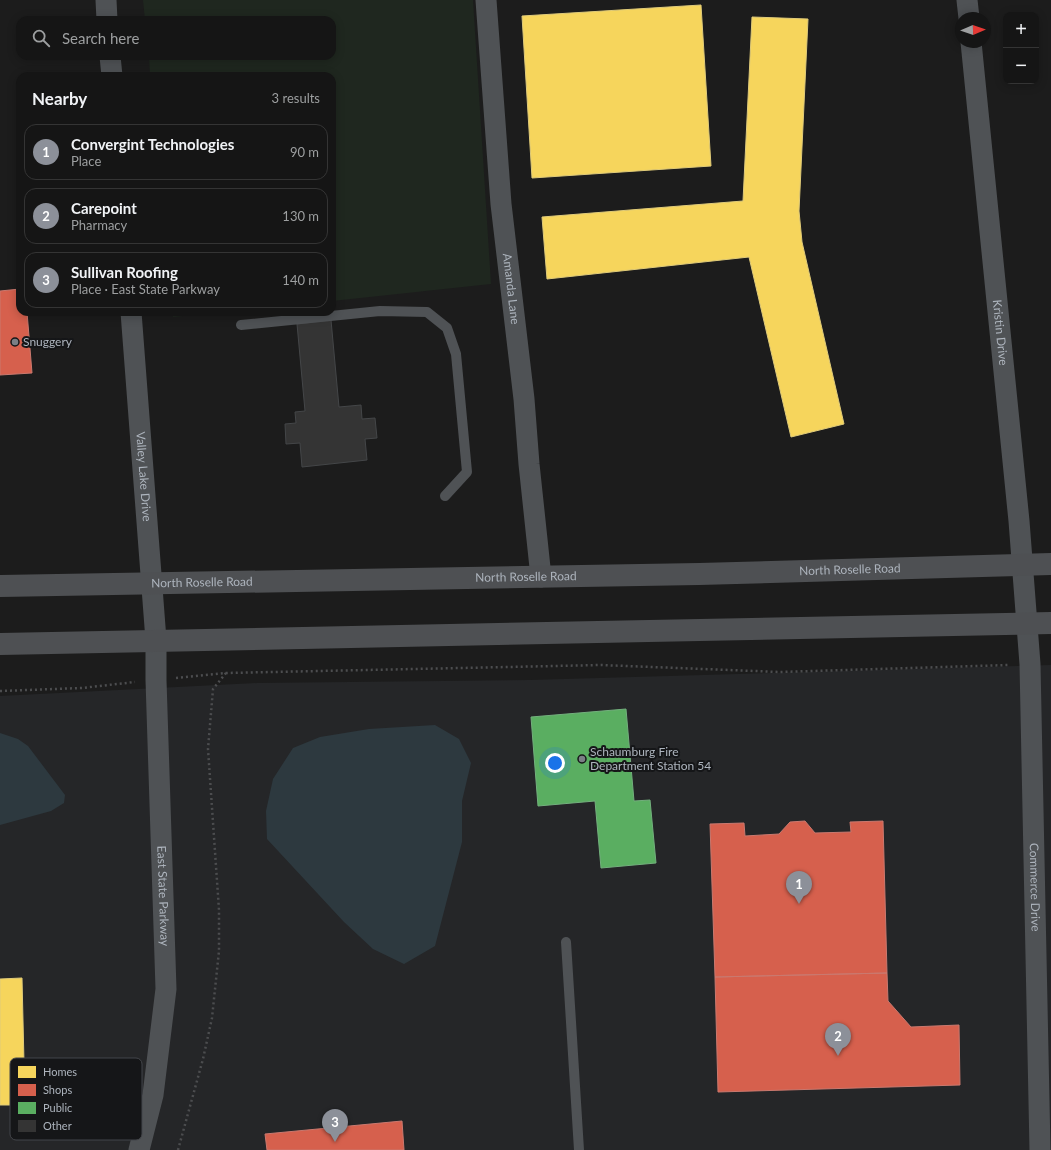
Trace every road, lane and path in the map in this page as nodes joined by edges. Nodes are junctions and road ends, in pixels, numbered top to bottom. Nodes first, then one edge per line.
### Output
1 (106, 0) edge
2 (486, 0) edge
3 (967, 0) edge
4 (968, 12) edge
5 (107, 16) edge
6 (972, 48) edge
7 (110, 60) edge
8 (112, 72) edge
9 (336, 315) edge
10 (131, 316) edge
11 (330, 316) edge
12 (241, 325) dead end
13 (445, 496) dead end
14 (1051, 564) edge
15 (1022, 566) junction
16 (541, 577) junction
17 (152, 583) junction
18 (0, 586) edge
19 (1051, 623) edge
20 (1026, 624) junction
21 (156, 640) junction
22 (0, 644) edge
23 (1030, 664) junction
24 (82, 688) dead end
25 (0, 690) edge
26 (566, 942) dead end
27 (142, 1138) edge
28 (142, 1140) edge
29 (139, 1150) edge
30 (178, 1150) edge
31 (579, 1150) edge
32 (1040, 1150) edge

1 - 5 street
2 - 16 street, Amanda Lane
3 - 4 street
6 - 15 street, Kristin Drive
7 - 8 street
9 - 13 lane
10 - 17 street, Valley Lake Drive
11 - 12 lane
14 - 15 main road, North Roselle Road
15 - 16 main road, North Roselle Road
15 - 20 street, Kristin Drive
16 - 17 main road, North Roselle Road
17 - 18 main road, North Roselle Road
17 - 21 street, Valley Lake Drive
19 - 20 main road
20 - 21 main road
20 - 23 street, Commerce Drive
21 - 22 main road
21 - 27 street, East State Parkway
23 - 30 path
23 - 32 street, Commerce Drive
24 - 25 path
26 - 31 lane
28 - 29 street, East State Parkway

